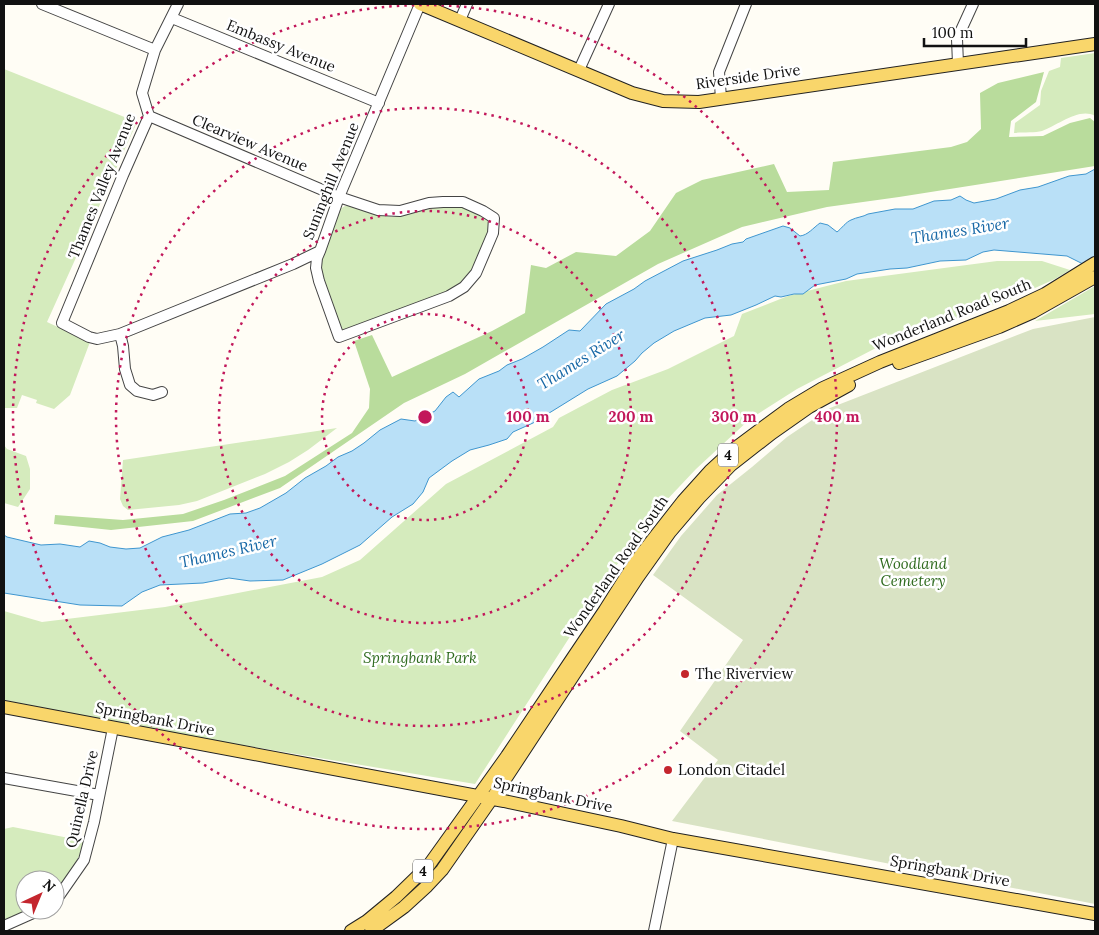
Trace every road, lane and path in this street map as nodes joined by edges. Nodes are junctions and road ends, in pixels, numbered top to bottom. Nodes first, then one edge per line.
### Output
1 (42, 4) edge
2 (178, 4) edge
3 (420, 4) edge
4 (467, 4) edge
5 (609, 4) edge
6 (746, 4) edge
7 (973, 4) edge
8 (172, 18) junction
9 (460, 20) junction
10 (1095, 44) edge
11 (156, 50) junction
12 (958, 64) junction
13 (579, 70) junction
14 (721, 98) junction
15 (379, 103) junction
16 (149, 116) junction
17 (339, 197) junction
18 (320, 252) junction
19 (1095, 262) edge
20 (1095, 277) edge
21 (1048, 299) junction
22 (62, 323) joint
23 (120, 334) junction
24 (162, 392) dead end
25 (4, 707) edge
26 (113, 728) junction
27 (4, 778) edge
28 (100, 795) junction
29 (486, 797) junction
30 (673, 839) junction
31 (65, 887) edge
32 (1095, 914) edge
33 (18, 920) edge
34 (4, 926) edge
35 (351, 931) edge
36 (371, 931) edge
37 (654, 931) edge

1 - 11 street
2 - 8 street, Thames Valley Avenue
3 - 9 main road, Riverside Drive
3 - 15 street, Suninghill Avenue
4 - 9 street
5 - 13 street
6 - 14 street
7 - 12 street
8 - 11 street, Thames Valley Avenue
8 - 15 street, Embassy Avenue
9 - 13 main road, Riverside Drive
10 - 12 main road, Riverside Drive
11 - 16 street, Thames Valley Avenue
12 - 14 main road, Riverside Drive
13 - 14 main road, Riverside Drive
15 - 17 street, Suninghill Avenue
16 - 17 street, Clearview Avenue
16 - 22 street, Thames Valley Avenue
17 - 18 street, Suninghill Avenue
17 - 18 street, Clearview Avenue
18 - 23 street, Suninghill Avenue
19 - 21 main road, 4
20 - 21 main road
21 - 29 main road, Wonderland Road South / 4
21 - 29 main road, Wonderland Road South / 4
22 - 23 street, Suninghill Avenue
23 - 24 street
25 - 26 main road, Springbank Drive
26 - 28 street, Quinella Drive
26 - 29 main road, Springbank Drive
27 - 28 street
28 - 31 street, Quinella Drive
29 - 30 main road, Springbank Drive
29 - 35 main road, Wonderland Road South / 4
29 - 36 main road, Wonderland Road South / 4
30 - 32 main road, Springbank Drive
30 - 37 street
33 - 34 street

